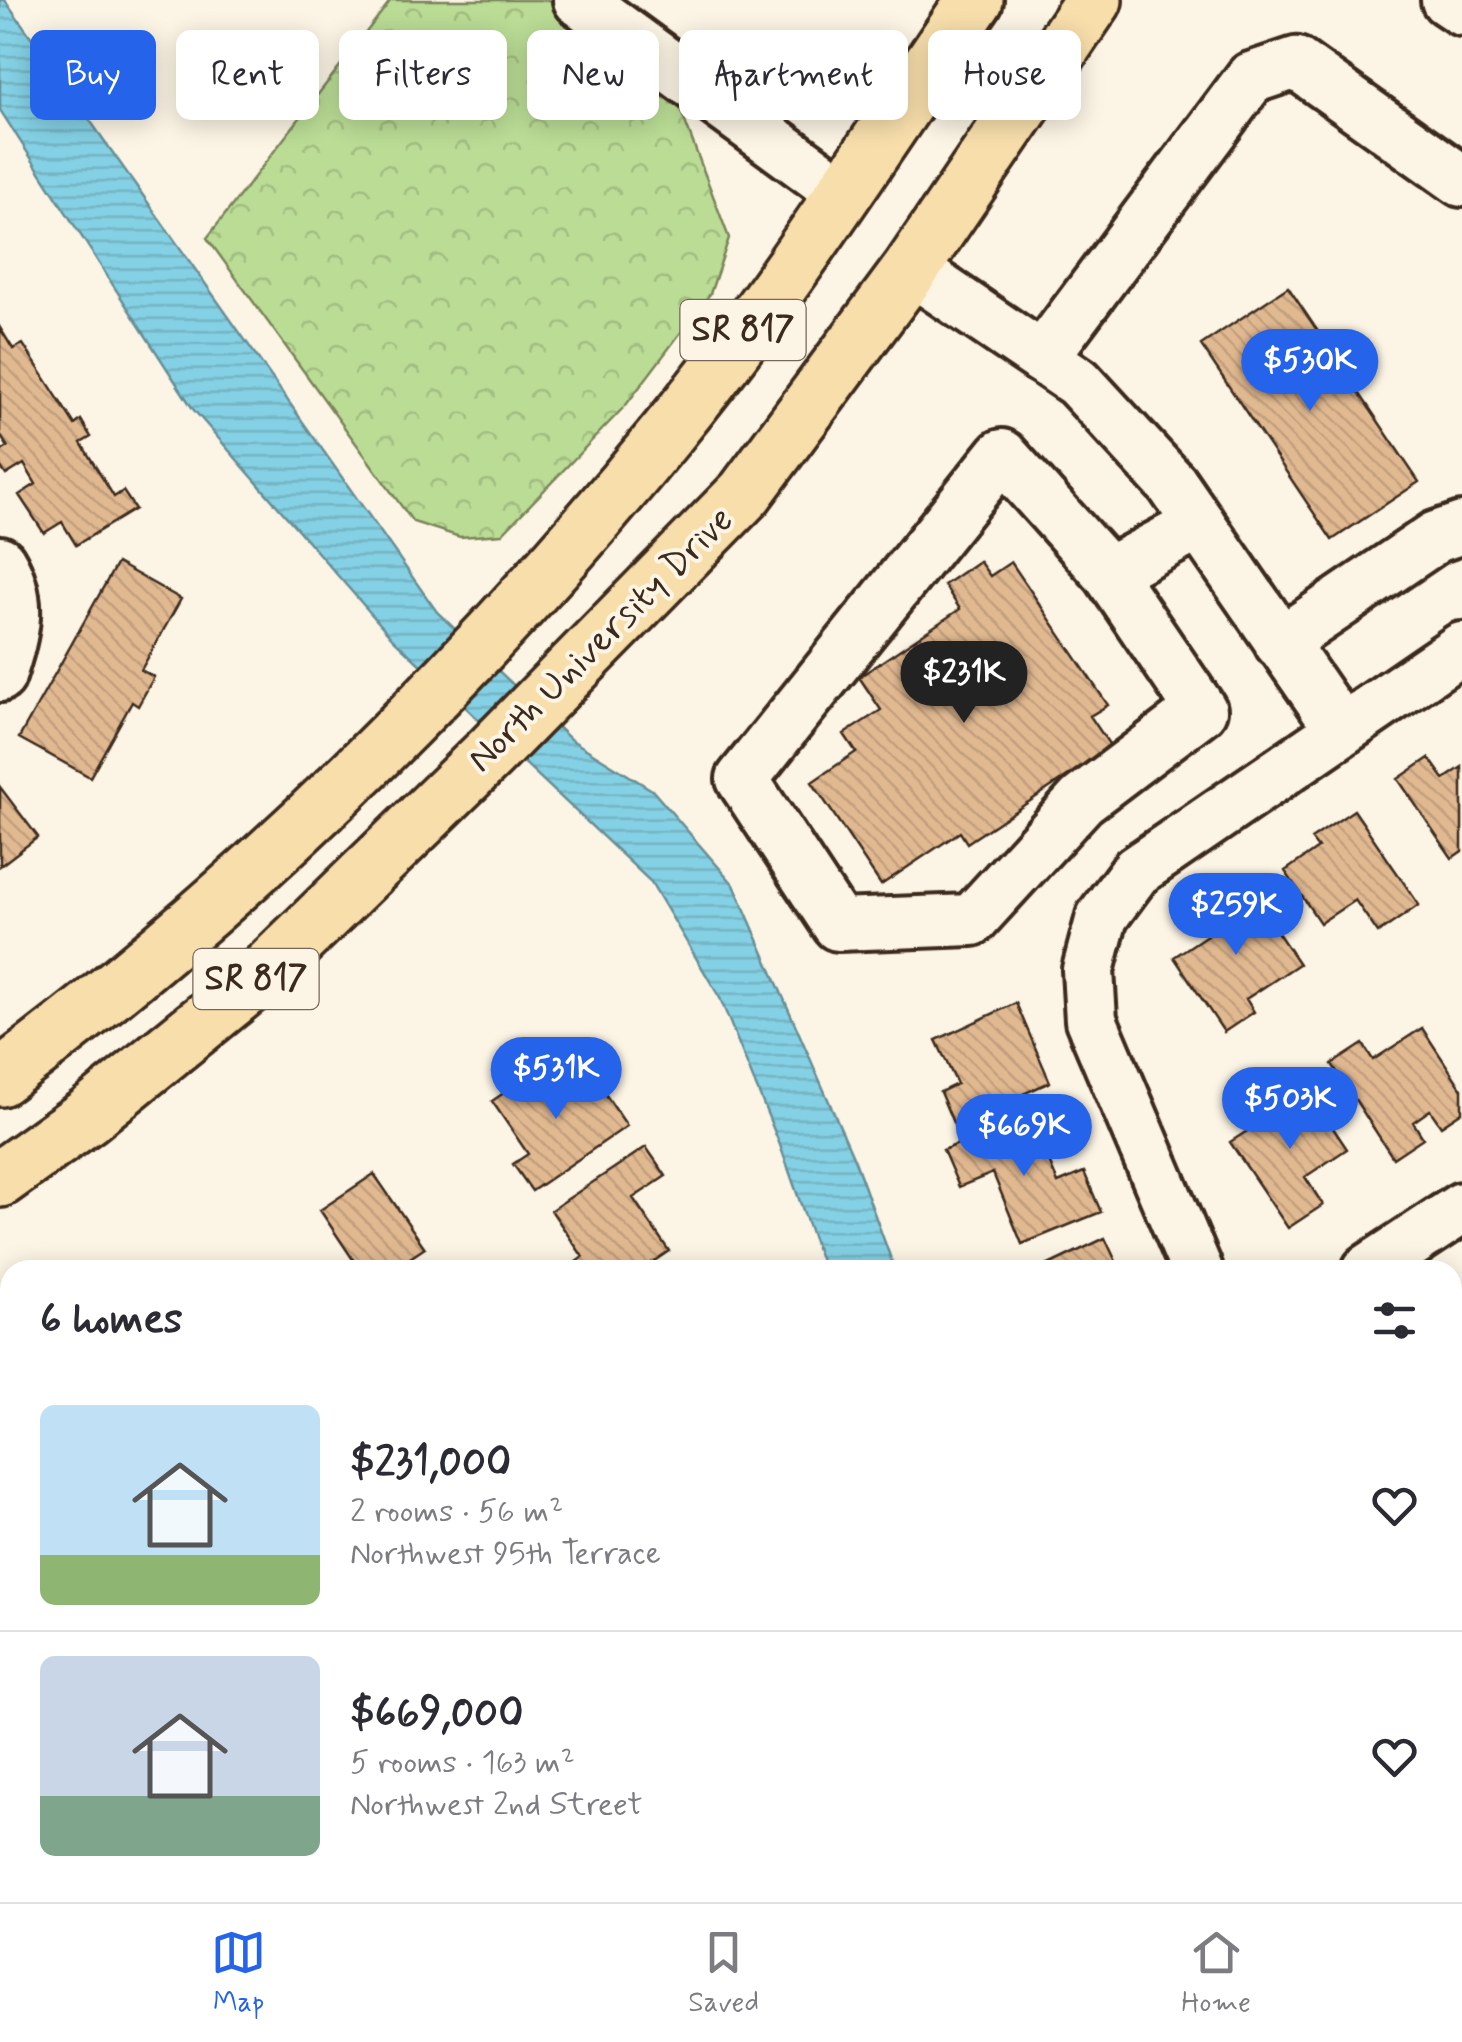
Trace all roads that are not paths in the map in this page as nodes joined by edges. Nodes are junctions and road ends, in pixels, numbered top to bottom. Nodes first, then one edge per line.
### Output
1 (578, 0) edge
2 (975, 0) edge
3 (1094, 0) edge
4 (1447, 0) edge
5 (1462, 10) edge
6 (1462, 181) edge
7 (842, 194) junction
8 (910, 268) junction
9 (1042, 358) junction
10 (1200, 524) junction
11 (1462, 528) edge
12 (0, 562) edge
13 (1108, 573) junction
14 (1280, 643) junction
15 (1462, 648) edge
16 (0, 676) edge
17 (1341, 729) junction
18 (21, 1063) edge
19 (0, 1090) edge
20 (0, 1179) edge
21 (1462, 1208) edge
22 (1193, 1260) edge
23 (1383, 1260) edge

1 - 7 street
2 - 7 main road, SR 817
3 - 8 main road, North University Drive / SR 817
4 - 5 street
6 - 9 street
7 - 18 main road, SR 817
8 - 9 street
8 - 20 main road, North University Drive / SR 817
9 - 10 street
10 - 13 street
10 - 14 street
11 - 14 street
12 - 16 street
13 - 13 street
14 - 17 street
15 - 17 street
17 - 22 street
18 - 19 main road
21 - 23 street

